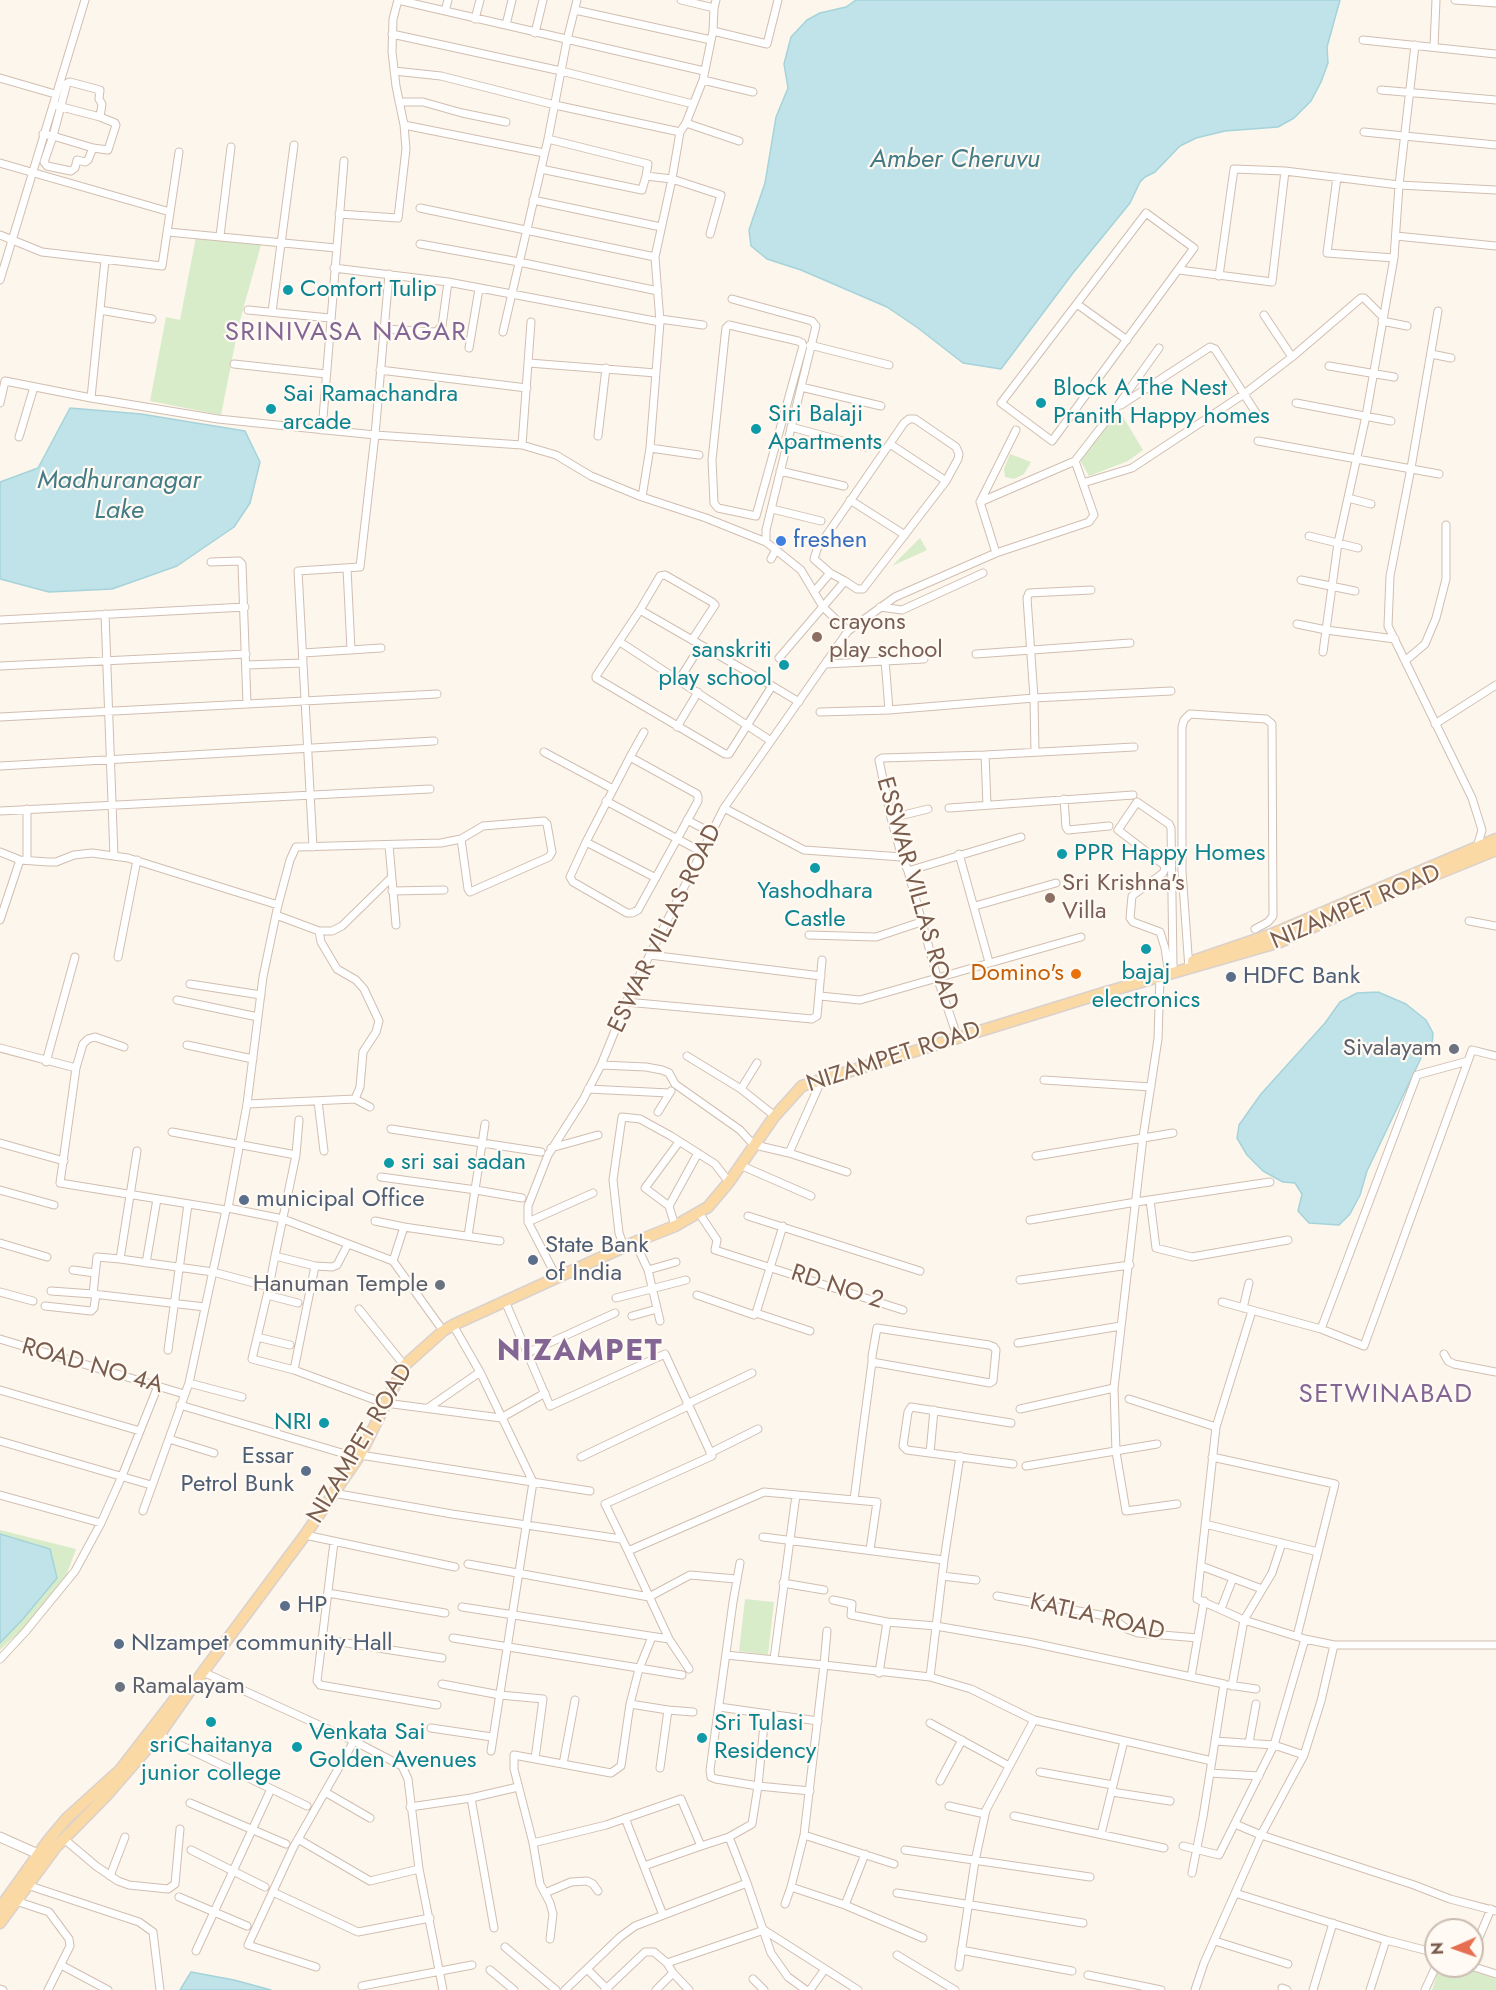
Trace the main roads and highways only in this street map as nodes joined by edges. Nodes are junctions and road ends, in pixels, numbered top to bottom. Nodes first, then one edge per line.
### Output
1 (1496, 839) edge
2 (1496, 850) edge
3 (1188, 966) junction
4 (800, 1084) junction
5 (753, 1143) junction
6 (674, 1223) junction
7 (556, 1275) junction
8 (381, 1402) junction
9 (356, 1456) junction
10 (256, 1596) junction
11 (80, 1815) junction
12 (0, 1908) edge
13 (0, 1923) edge

1 - 3 main road, NIZAMPET ROAD
2 - 3 main road, NIZAMPET ROAD
3 - 4 main road, NIZAMPET ROAD
3 - 4 main road, NIZAMPET ROAD
4 - 5 main road, NIZAMPET ROAD
4 - 5 main road, NIZAMPET ROAD
5 - 6 main road, NIZAMPET ROAD
5 - 6 main road, NIZAMPET ROAD
6 - 7 main road, NIZAMPET ROAD
7 - 8 main road, NIZAMPET ROAD
7 - 8 main road, NIZAMPET ROAD
8 - 9 main road, NIZAMPET ROAD
9 - 10 main road, NIZAMPET ROAD
9 - 10 main road, NIZAMPET ROAD
10 - 11 main road, NIZAMPET ROAD
10 - 11 main road, NIZAMPET ROAD
11 - 12 main road, NIZAMPET ROAD
11 - 13 main road, NIZAMPET ROAD

